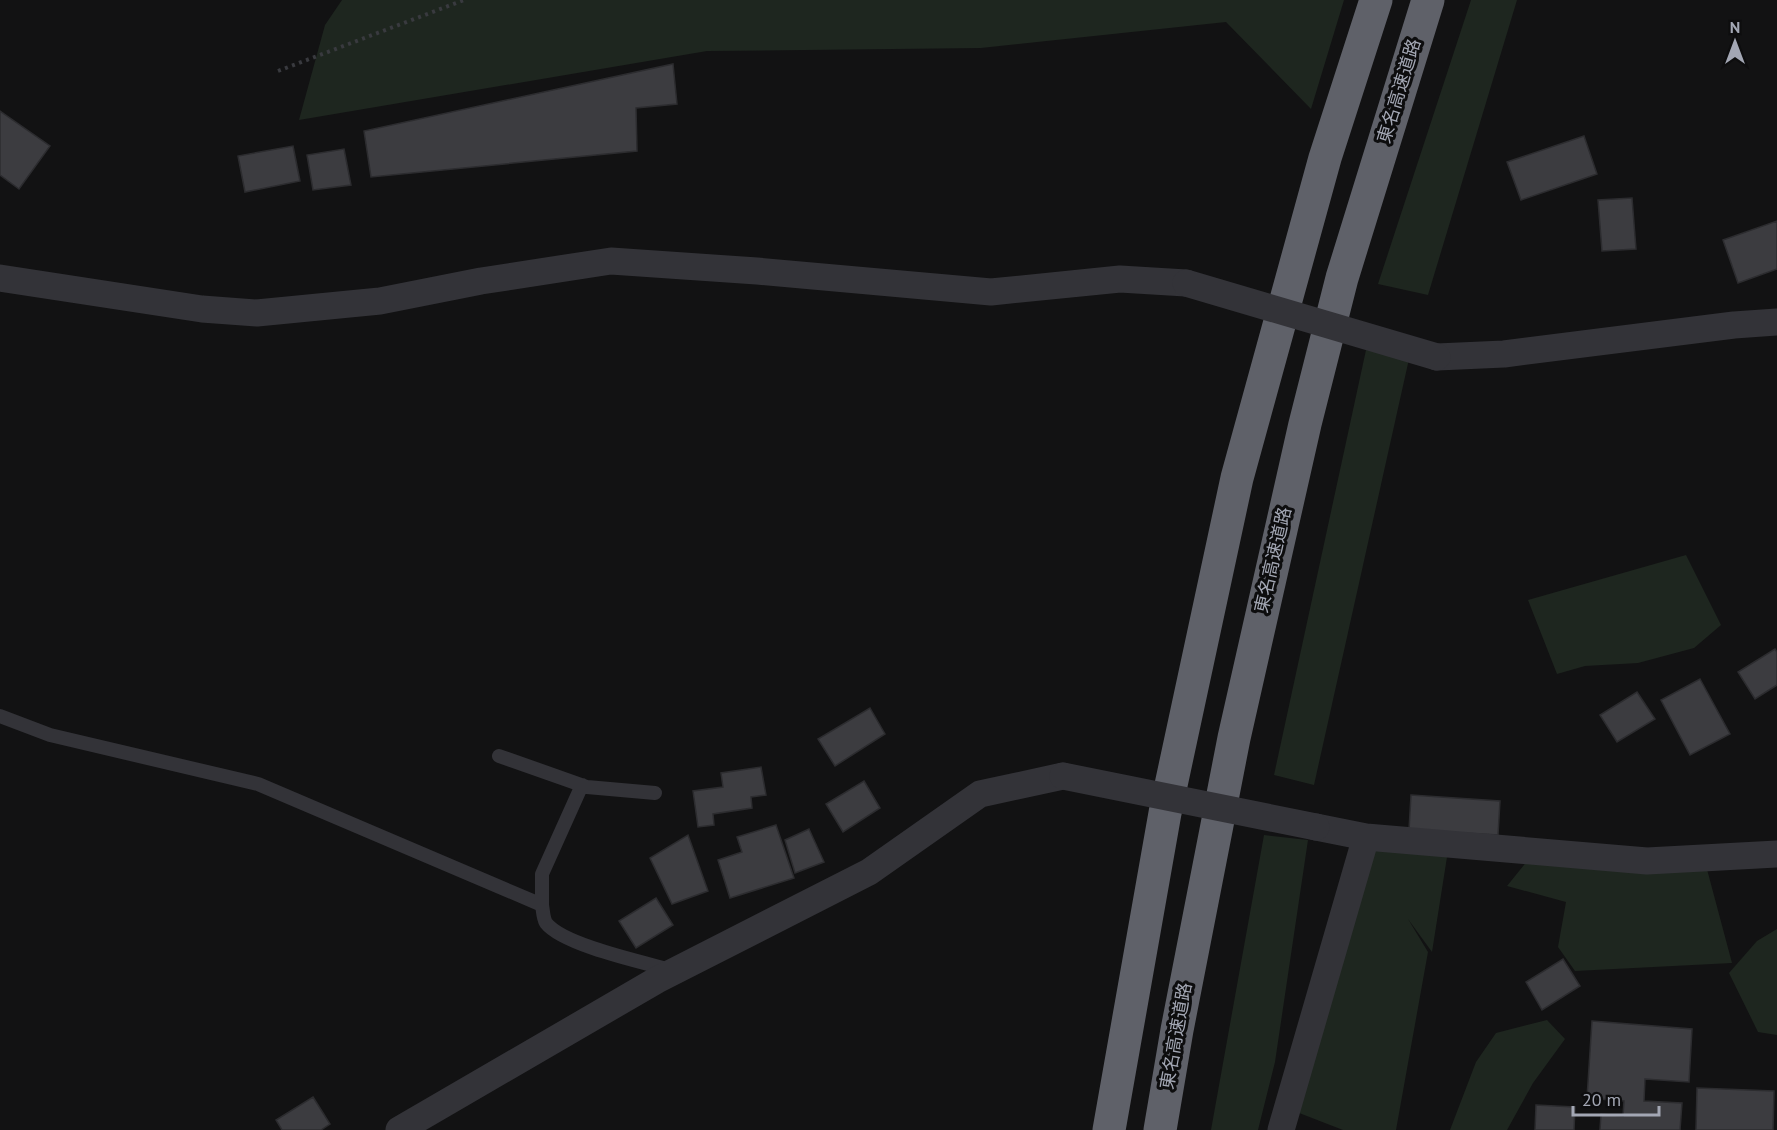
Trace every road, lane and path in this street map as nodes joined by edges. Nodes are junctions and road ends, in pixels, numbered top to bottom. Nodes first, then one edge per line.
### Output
1 (464, 0) edge
2 (1376, 0) edge
3 (1428, 0) edge
4 (278, 71) dead end
5 (0, 278) edge
6 (1777, 322) edge
7 (0, 716) edge
8 (499, 756) dead end
9 (582, 786) junction
10 (655, 793) dead end
11 (1366, 837) junction
12 (1777, 854) edge
13 (542, 905) junction
14 (675, 971) junction
15 (399, 1130) edge
16 (1109, 1130) edge
17 (1160, 1130) edge
18 (1281, 1130) edge

1 - 4 path
2 - 16 highway
3 - 17 highway, 東名高速道路
5 - 6 street, bridge
7 - 13 lane
8 - 9 lane
9 - 10 lane
9 - 13 lane
11 - 12 street
11 - 14 street, bridge
11 - 18 street
13 - 14 lane
14 - 15 street

